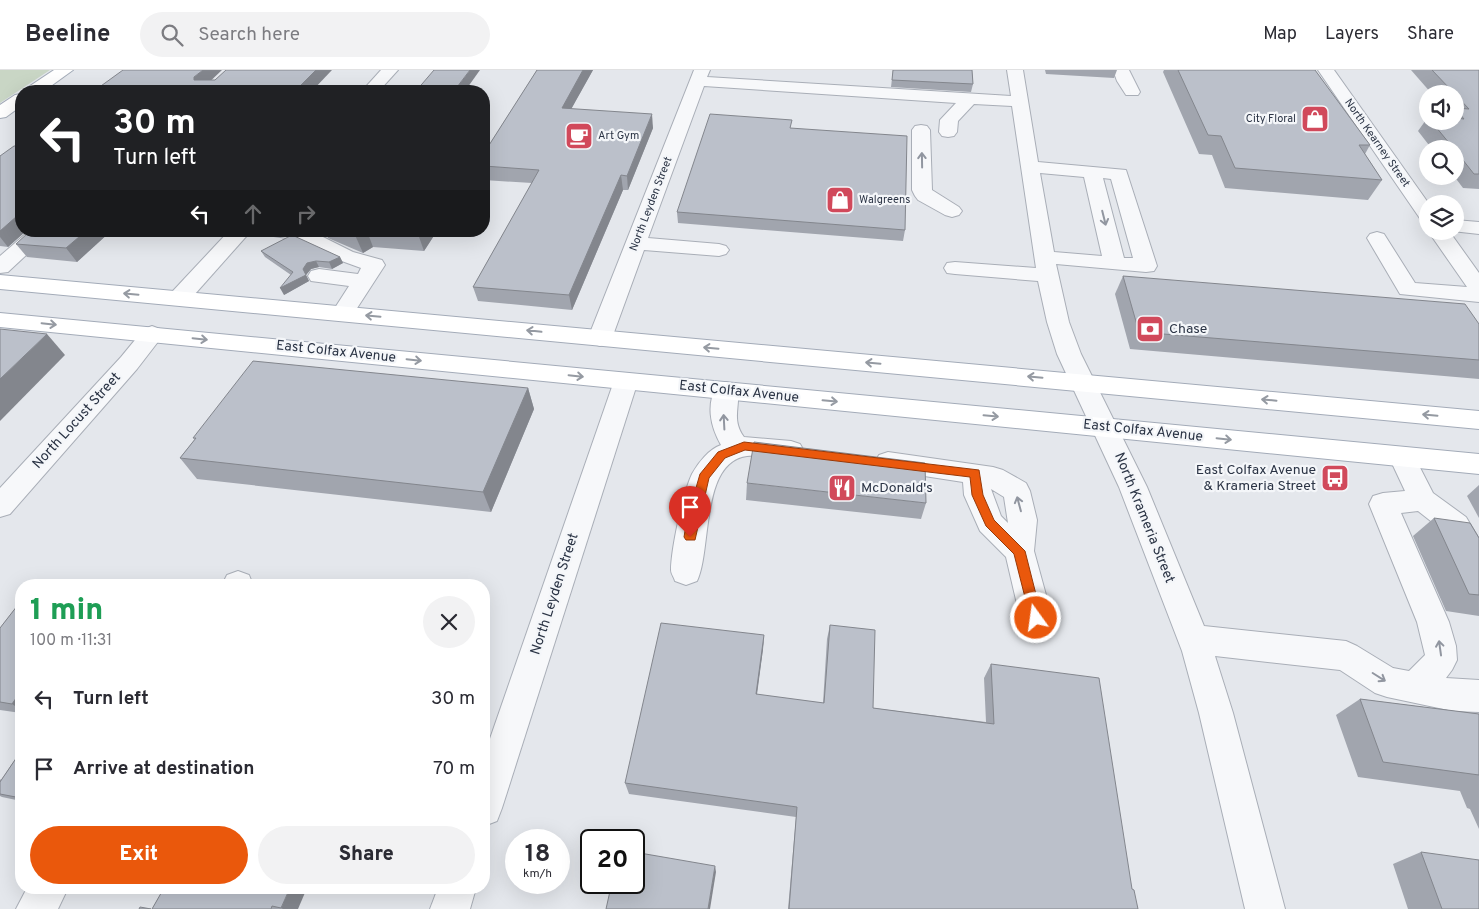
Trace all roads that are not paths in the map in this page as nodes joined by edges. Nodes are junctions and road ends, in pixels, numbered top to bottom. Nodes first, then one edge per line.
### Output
1 (65, 70) edge
2 (390, 70) edge
3 (1015, 70) edge
4 (1122, 70) edge
5 (1326, 70) edge
6 (700, 76) edge
7 (42, 85) edge
8 (376, 85) edge
9 (1132, 92) dead end
10 (969, 99) junction
11 (1021, 102) junction
12 (15, 103) edge
13 (0, 113) edge
14 (921, 130) dead end
15 (948, 132) dead end
16 (1031, 168) junction
17 (1092, 172) junction
18 (1419, 203) edge
19 (952, 210) dead end
20 (1464, 227) edge
21 (1479, 228) edge
22 (35, 237) edge
23 (236, 237) edge
24 (306, 237) edge
25 (1377, 238) dead end
26 (1444, 240) edge
27 (636, 243) junction
28 (719, 250) dead end
29 (1115, 264) junction
30 (1046, 266) junction
31 (0, 267) edge
32 (955, 268) dead end
33 (319, 276) dead end
34 (363, 281) junction
35 (0, 282) edge
36 (1479, 288) edge
37 (1479, 295) edge
38 (180, 298) junction
39 (342, 314) junction
40 (0, 320) edge
41 (152, 334) junction
42 (600, 338) junction
43 (626, 381) junction
44 (1083, 382) junction
45 (726, 391) junction
46 (1479, 420) edge
47 (1106, 427) junction
48 (738, 448) junction
49 (820, 454) edge
50 (1402, 457) junction
51 (868, 460) edge
52 (1479, 464) edge
53 (1423, 500) junction
54 (0, 506) edge
55 (1479, 566) edge
56 (686, 572) dead end
57 (1036, 618) dead end
58 (1193, 639) junction
59 (1416, 687) junction
60 (1479, 696) edge
61 (490, 790) edge
62 (45, 894) edge
63 (455, 894) edge
64 (36, 909) edge
65 (450, 909) edge
66 (1265, 909) edge

1 - 7 main road
2 - 8 street
3 - 11 street, North Krameria Street
4 - 9 street
5 - 18 street, North Kearney Street
6 - 10 street
6 - 27 street, North Leyden Street
10 - 11 street
10 - 15 street
11 - 16 street, North Krameria Street
12 - 13 main road
19 -> 14 street
16 - 17 street
16 - 30 street, North Krameria Street
17 -> 29 street
17 - 29 street
20 - 21 street
22 - 31 street
23 - 38 street
24 - 34 street
25 - 37 street
26 - 36 street
27 - 28 street
27 - 42 street, North Leyden Street
29 - 30 street
30 - 32 street
30 - 44 street, North Krameria Street
33 - 34 street
34 - 39 street
38 -> 35 main road
38 - 39 main road
42 -> 39 main road
40 -> 41 main road, East Colfax Avenue
41 -> 43 main road, East Colfax Avenue
41 - 54 street, North Locust Street
44 -> 42 main road
43 - 45 main road, East Colfax Avenue
43 - 61 street, North Leyden Street
46 -> 44 main road
44 - 47 street, North Krameria Street
45 -> 47 main road, East Colfax Avenue
48 -> 45 street
47 -> 50 main road, East Colfax Avenue
47 - 58 street, North Krameria Street
48 - 49 street
48 - 56 street
50 - 52 main road, East Colfax Avenue
50 - 53 street
57 -> 51 street
53 - 55 street
59 -> 53 street
58 -> 59 street
58 - 66 street, North Krameria Street
59 - 60 street
62 - 64 street
63 - 65 street

